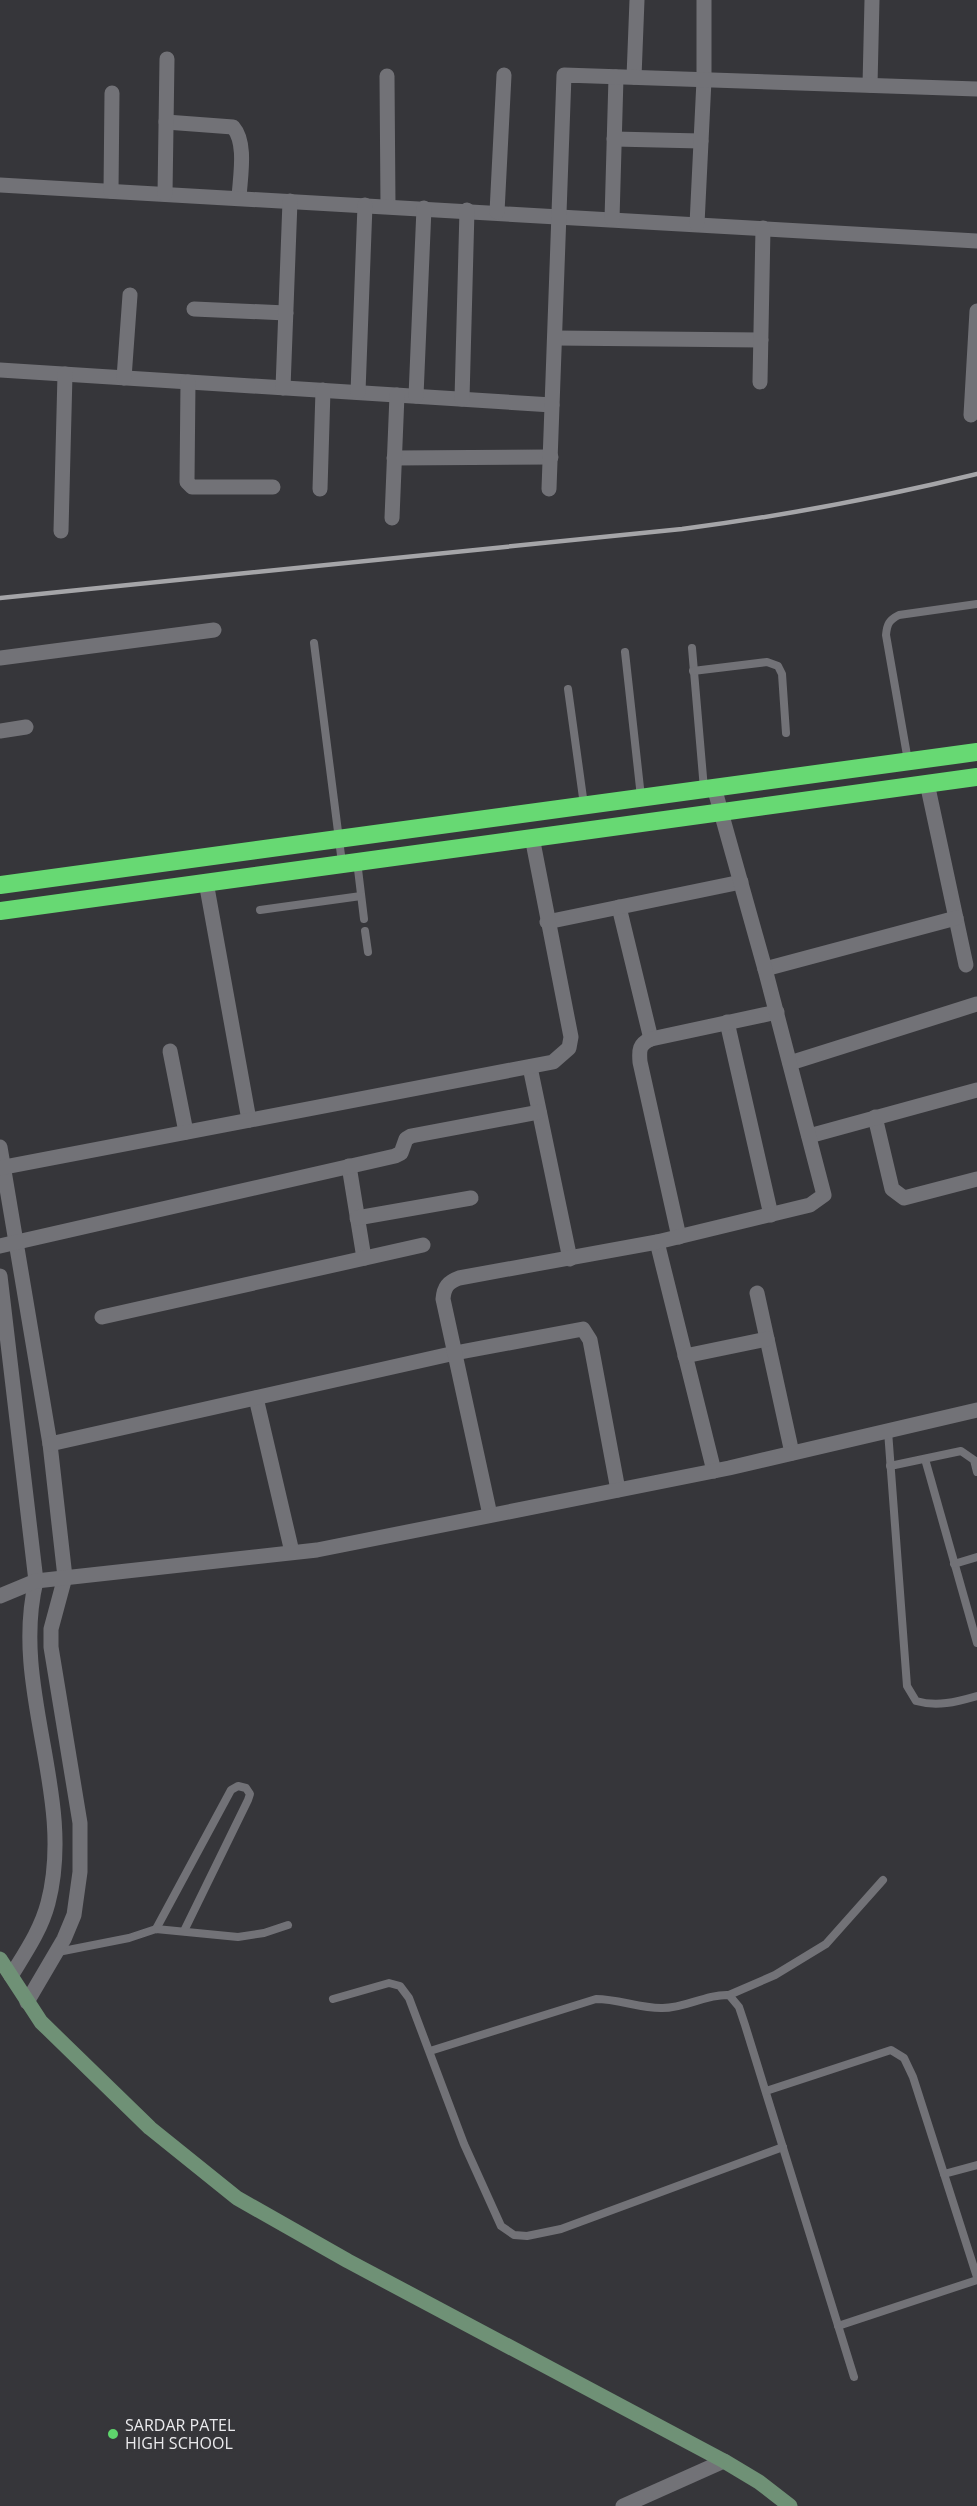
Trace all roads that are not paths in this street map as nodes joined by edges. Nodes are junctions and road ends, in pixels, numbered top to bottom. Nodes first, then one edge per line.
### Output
1 (637, 0) edge
2 (704, 0) edge
3 (872, 0) edge
4 (167, 59) dead end
5 (504, 75) dead end
6 (387, 76) dead end
7 (616, 77) junction
8 (634, 77) junction
9 (705, 80) junction
10 (870, 86) junction
11 (977, 89) edge
12 (112, 93) dead end
13 (166, 122) junction
14 (614, 139) junction
15 (701, 141) junction
16 (0, 185) edge
17 (111, 191) junction
18 (165, 194) junction
19 (239, 198) junction
20 (290, 201) junction
21 (365, 205) junction
22 (388, 206) junction
23 (424, 208) junction
24 (467, 210) junction
25 (497, 212) junction
26 (559, 216) junction
27 (612, 219) junction
28 (697, 224) junction
29 (763, 228) junction
30 (977, 241) edge
31 (130, 295) dead end
32 (194, 309) dead end
33 (977, 311) edge
34 (286, 313) junction
35 (555, 338) junction
36 (761, 340) junction
37 (0, 370) edge
38 (65, 374) junction
39 (124, 378) junction
40 (188, 382) junction
41 (760, 382) dead end
42 (283, 388) junction
43 (323, 390) junction
44 (358, 393) junction
45 (397, 395) junction
46 (416, 396) junction
47 (462, 399) junction
48 (552, 405) junction
49 (971, 415) dead end
50 (551, 457) junction
51 (394, 458) junction
52 (273, 487) dead end
53 (320, 489) dead end
54 (549, 489) dead end
55 (392, 518) dead end
56 (62, 531) dead end
57 (977, 604) edge
58 (214, 630) dead end
59 (314, 643) dead end
60 (692, 648) dead end
61 (625, 652) dead end
62 (0, 658) edge
63 (693, 671) junction
64 (568, 689) dead end
65 (26, 727) dead end
66 (0, 731) edge
67 (786, 733) dead end
68 (977, 752) edge
69 (908, 761) junction
70 (977, 777) edge
71 (927, 783) junction
72 (709, 788) junction
73 (641, 797) junction
74 (584, 805) junction
75 (721, 811) junction
76 (532, 837) junction
77 (339, 838) junction
78 (349, 862) junction
79 (206, 882) junction
80 (741, 882) junction
81 (0, 885) edge
82 (361, 896) junction
83 (620, 907) junction
84 (260, 910) dead end
85 (0, 911) edge
86 (956, 918) junction
87 (364, 919) dead end
88 (547, 922) junction
89 (365, 931) dead end
90 (368, 952) dead end
91 (966, 965) dead end
92 (765, 969) junction
93 (977, 1004) edge
94 (777, 1012) junction
95 (727, 1022) junction
96 (651, 1039) junction
97 (170, 1051) dead end
98 (790, 1063) junction
99 (530, 1067) junction
100 (977, 1090) edge
101 (539, 1112) junction
102 (875, 1117) junction
103 (249, 1120) junction
104 (186, 1132) junction
105 (809, 1136) junction
106 (0, 1148) edge
107 (349, 1166) junction
108 (1, 1167) edge
109 (977, 1179) edge
110 (471, 1198) dead end
111 (771, 1215) junction
112 (357, 1218) junction
113 (679, 1237) junction
114 (15, 1242) junction
115 (657, 1242) junction
116 (423, 1245) dead end
117 (0, 1246) edge
118 (364, 1258) junction
119 (570, 1259) junction
120 (0, 1276) edge
121 (757, 1293) dead end
122 (102, 1317) dead end
123 (4, 1337) edge
124 (767, 1339) junction
125 (455, 1353) junction
126 (685, 1356) junction
127 (256, 1398) junction
128 (977, 1410) edge
129 (888, 1431) junction
130 (50, 1444) junction
131 (792, 1453) junction
132 (925, 1459) junction
133 (890, 1466) junction
134 (714, 1471) junction
135 (977, 1472) edge
136 (618, 1490) junction
137 (490, 1515) junction
138 (292, 1552) junction
139 (977, 1557) edge
140 (954, 1564) junction
141 (65, 1577) junction
142 (36, 1581) junction
143 (0, 1596) edge
144 (977, 1643) edge
145 (977, 1696) edge
146 (883, 1880) dead end
147 (288, 1925) dead end
148 (156, 1929) junction
149 (184, 1930) junction
150 (57, 1953) junction
151 (0, 1959) edge
152 (11, 1976) junction
153 (729, 1995) junction
154 (333, 1999) dead end
155 (27, 2002) junction
156 (430, 2051) junction
157 (766, 2091) junction
158 (783, 2147) junction
159 (977, 2165) edge
160 (944, 2174) junction
161 (977, 2278) edge
162 (838, 2326) junction
163 (854, 2377) dead end
164 (724, 2461) junction
165 (641, 2503) edge
166 (623, 2506) edge
167 (790, 2506) edge

1 - 8 street
2 - 9 street
3 - 10 street
4 - 13 street
5 - 25 street
6 - 22 street
7 - 8 street
7 - 14 street
7 - 26 street
8 - 9 street
9 - 10 street
9 - 15 street
10 - 11 street
12 - 17 street
13 - 18 street
13 - 19 street
14 - 15 street
14 - 27 street
15 - 28 street
16 - 17 street
17 - 18 street
18 - 19 street
19 - 20 street
20 - 21 street
20 - 34 street
21 - 22 street
21 - 44 street
22 - 23 street
23 - 24 street
23 - 46 street
24 - 25 street
24 - 47 street
25 - 26 street
26 - 27 street
26 - 35 street
27 - 28 street
28 - 29 street
29 - 30 street
29 - 36 street
31 - 39 street
32 - 34 street
33 - 49 street
34 - 42 street
35 - 36 street
35 - 48 street
36 - 41 street
37 - 38 street
38 - 39 street
38 - 56 street
39 - 40 street
40 - 42 street
40 - 52 street
42 - 43 street
43 - 44 street
43 - 53 street
44 - 45 street
45 - 46 street
45 - 51 street
46 - 47 street
47 - 48 street
48 - 50 street
50 - 51 street
50 - 54 street
51 - 55 street
57 - 69 lane
58 - 62 street
59 - 77 lane
60 - 63 lane
61 - 73 lane
63 - 67 lane
63 - 72 lane
64 - 74 lane
65 - 66 street
68 - 69 highway
69 - 72 highway
70 - 71 highway
71 - 75 highway
71 - 86 street
72 - 73 highway
72 - 75 street
73 - 74 highway
74 - 77 highway
75 - 76 highway
75 - 80 street
76 - 78 highway
76 - 88 street
77 - 78 lane
77 - 81 highway
78 - 79 highway
78 - 82 lane
79 - 85 highway
79 - 103 street
80 - 83 street
80 - 92 street
82 - 84 lane
82 - 87 lane
83 - 88 street
83 - 96 street
86 - 91 street
86 - 92 street
88 - 99 street
89 - 90 lane
92 - 94 street
93 - 98 street
94 - 95 street
94 - 98 street
95 - 96 street
95 - 111 street
96 - 113 street
97 - 104 street
98 - 105 street
99 - 101 street
99 - 103 street
100 - 102 street
101 - 107 street
101 - 119 street
102 - 105 street
102 - 109 street
103 - 104 street
104 - 108 street
105 - 111 street
106 - 108 street
107 - 112 street
107 - 114 street
108 - 114 street
110 - 112 street
111 - 113 street
112 - 118 street
113 - 115 street
114 - 117 street
114 - 130 street
115 - 119 street
115 - 126 street
116 - 118 street
118 - 122 street
119 - 125 street
120 - 123 street
121 - 124 street
123 - 142 street
124 - 126 street
124 - 131 street
125 - 127 street
125 - 136 street
125 - 137 street
126 - 134 street
127 - 130 street
127 - 138 street
128 - 129 street
129 - 131 street
129 - 133 lane
130 - 141 street
131 - 134 street
132 - 133 lane
132 - 135 lane
132 - 140 lane
133 - 145 lane
134 - 136 street
136 - 137 street
137 - 138 street
138 - 141 street
139 - 140 lane
140 - 144 lane
141 - 142 street
141 - 150 street
142 - 143 street
142 - 152 street
146 - 153 lane
147 - 149 lane
148 - 149 lane
148 - 149 lane
148 - 150 lane
150 - 155 street
151 - 152 street
152 - 155 street
153 - 156 lane
153 - 157 lane
154 - 156 lane
155 - 164 street
156 - 158 lane
157 - 158 lane
157 - 160 lane
158 - 162 lane
159 - 160 lane
160 - 161 lane
161 - 162 lane
162 - 163 lane
164 - 165 street
164 - 167 street
165 - 166 street

